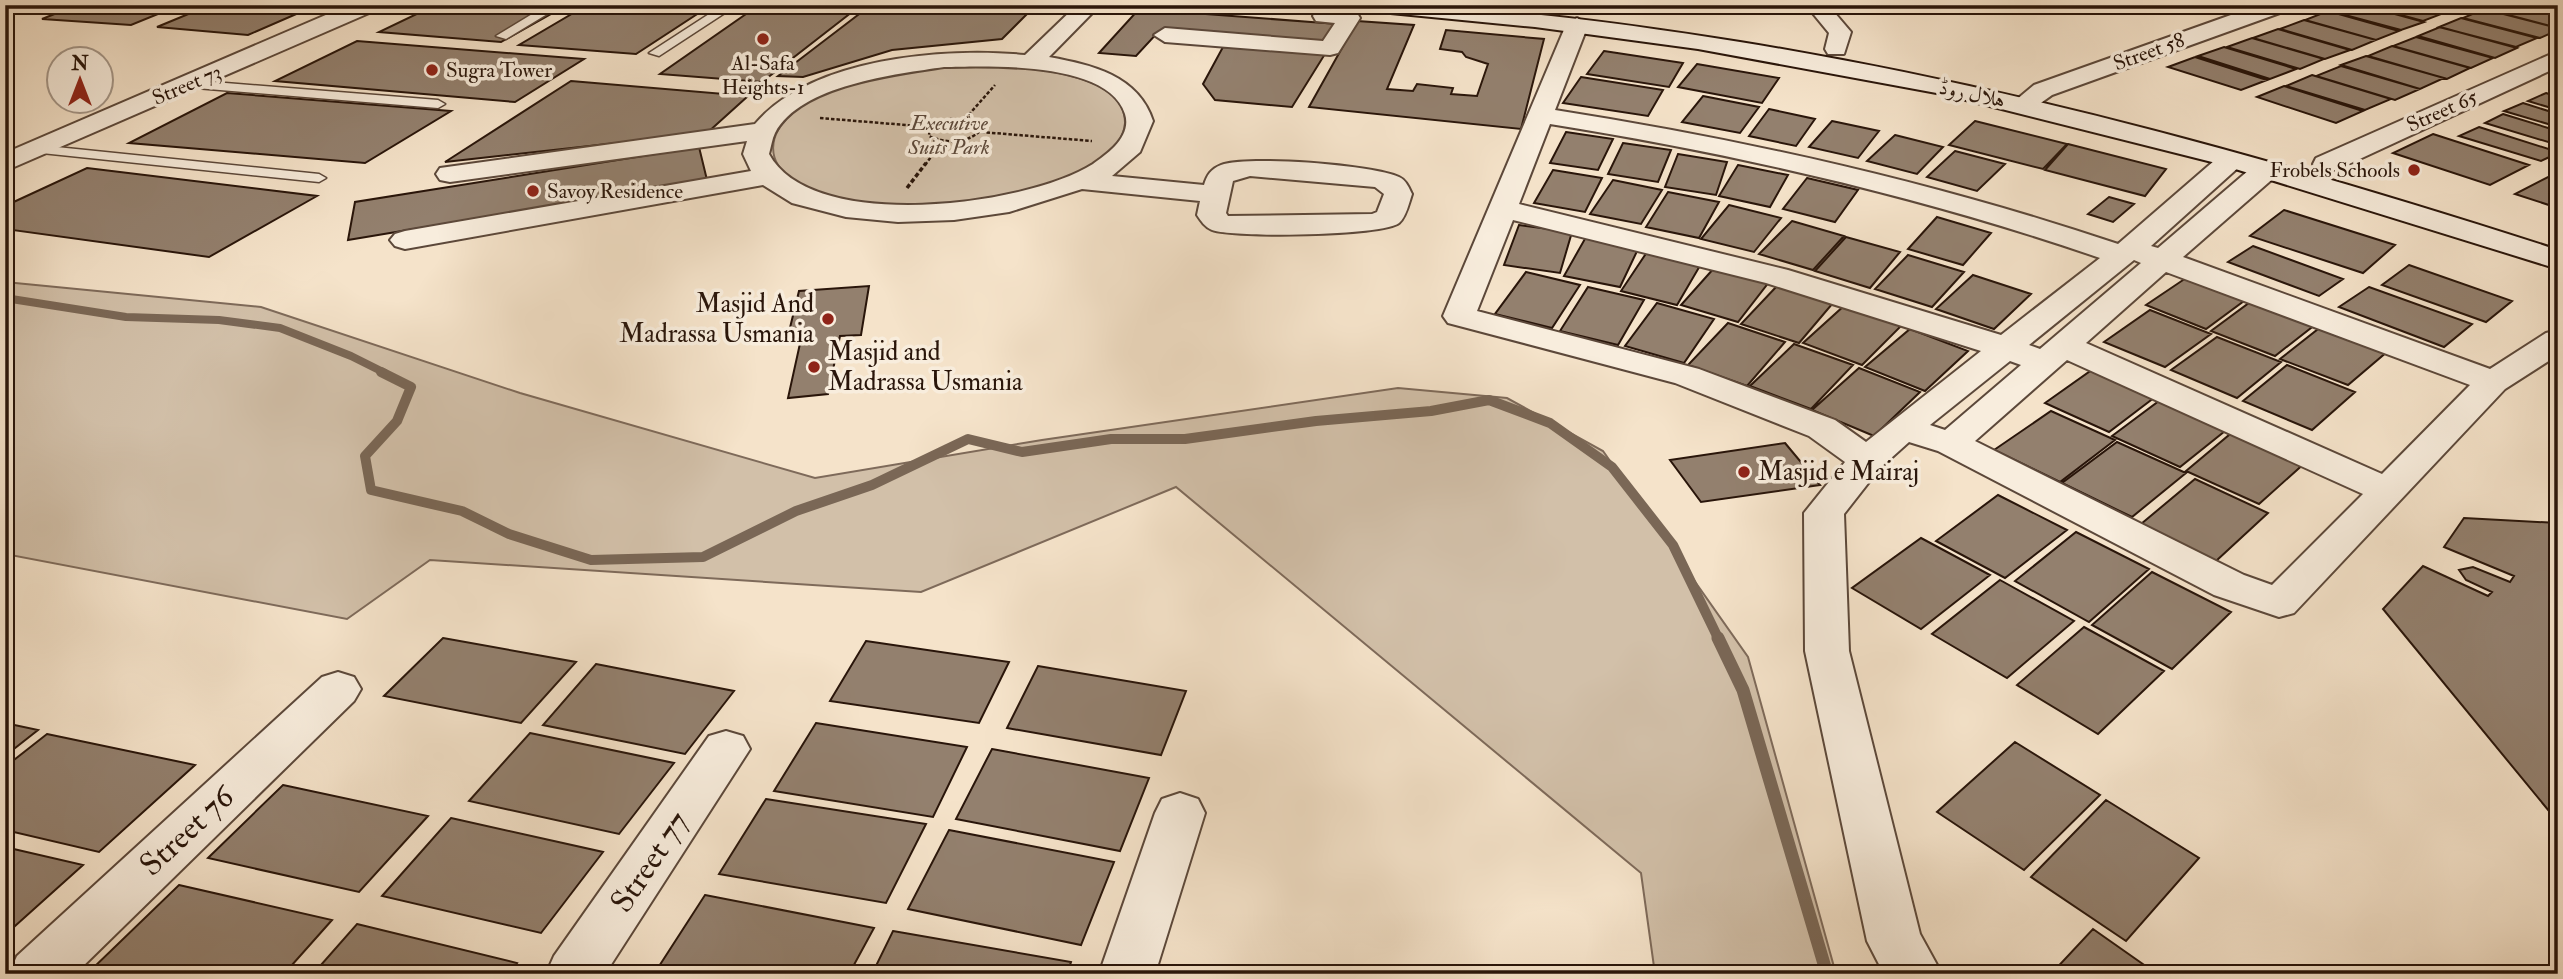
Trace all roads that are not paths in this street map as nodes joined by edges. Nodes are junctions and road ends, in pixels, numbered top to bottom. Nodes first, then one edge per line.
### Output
1 (368, 5) edge
2 (556, 5) edge
3 (731, 5) edge
4 (1090, 5) edge
5 (1330, 5) edge
6 (1370, 5) edge
7 (1534, 5) edge
8 (1816, 5) edge
9 (2280, 5) edge
10 (1577, 25) junction
11 (1165, 35) dead end
12 (502, 36) dead end
13 (1836, 49) junction
14 (655, 53) dead end
15 (1014, 55) junction
16 (2558, 58) edge
17 (189, 84) junction
18 (2033, 97) junction
19 (438, 104) dead end
20 (1539, 115) junction
21 (763, 131) junction
22 (37, 149) junction
23 (2231, 160) junction
24 (5, 163) edge
25 (2326, 164) junction
26 (2266, 170) junction
27 (450, 174) dead end
28 (768, 176) junction
29 (318, 178) dead end
30 (1082, 181) junction
31 (1215, 194) junction
32 (1503, 209) junction
33 (2558, 237) edge
34 (405, 240) dead end
35 (2127, 251) junction
36 (2161, 260) junction
37 (2558, 260) edge
38 (2558, 340) edge
39 (2004, 347) junction
40 (2054, 354) junction
41 (2493, 382) junction
42 (1903, 429) junction
43 (1951, 443) junction
44 (1867, 460) junction
45 (2389, 491) junction
46 (338, 689) dead end
47 (726, 750) dead end
48 (1180, 813) dead end
49 (37, 974) edge
50 (574, 974) edge
51 (1127, 974) edge
52 (1914, 974) edge

1 - 17 street, Street 73
2 - 12 lane
3 - 14 lane
4 - 15 street
5 - 11 street
6 - 10 street, ہلال روڈ
7 - 13 street, ہلال روڈ
8 - 13 street
9 - 18 street, Street 58
10 - 18 street, ہلال روڈ
10 - 20 street
13 - 18 street, ہلال روڈ
15 - 21 street
15 - 30 street
16 - 25 street, Street 65
17 - 19 lane
17 - 22 street, Street 73
18 - 23 street, ہلال روڈ
18 - 25 street, ہلال روڈ
20 - 32 street
20 - 35 street
21 - 27 street
21 - 28 street
22 - 24 street, Street 73
22 - 29 lane
23 - 26 street, ہلال روڈ
23 - 35 street
25 - 33 street, ہلال روڈ
26 - 36 street
26 - 37 street, ہلال روڈ
28 - 30 street
28 - 34 street
30 - 31 street
31 - 31 street
32 - 39 street
32 - 44 street
35 - 36 street
35 - 39 street
36 - 40 street
36 - 41 street
38 - 41 street
39 - 40 street
39 - 42 street
40 - 43 street
40 - 45 street
41 - 45 street
42 - 43 street
42 - 44 street
43 - 45 street
44 - 52 street
46 - 49 street, Street 76
47 - 50 street, Street 77
48 - 51 street

